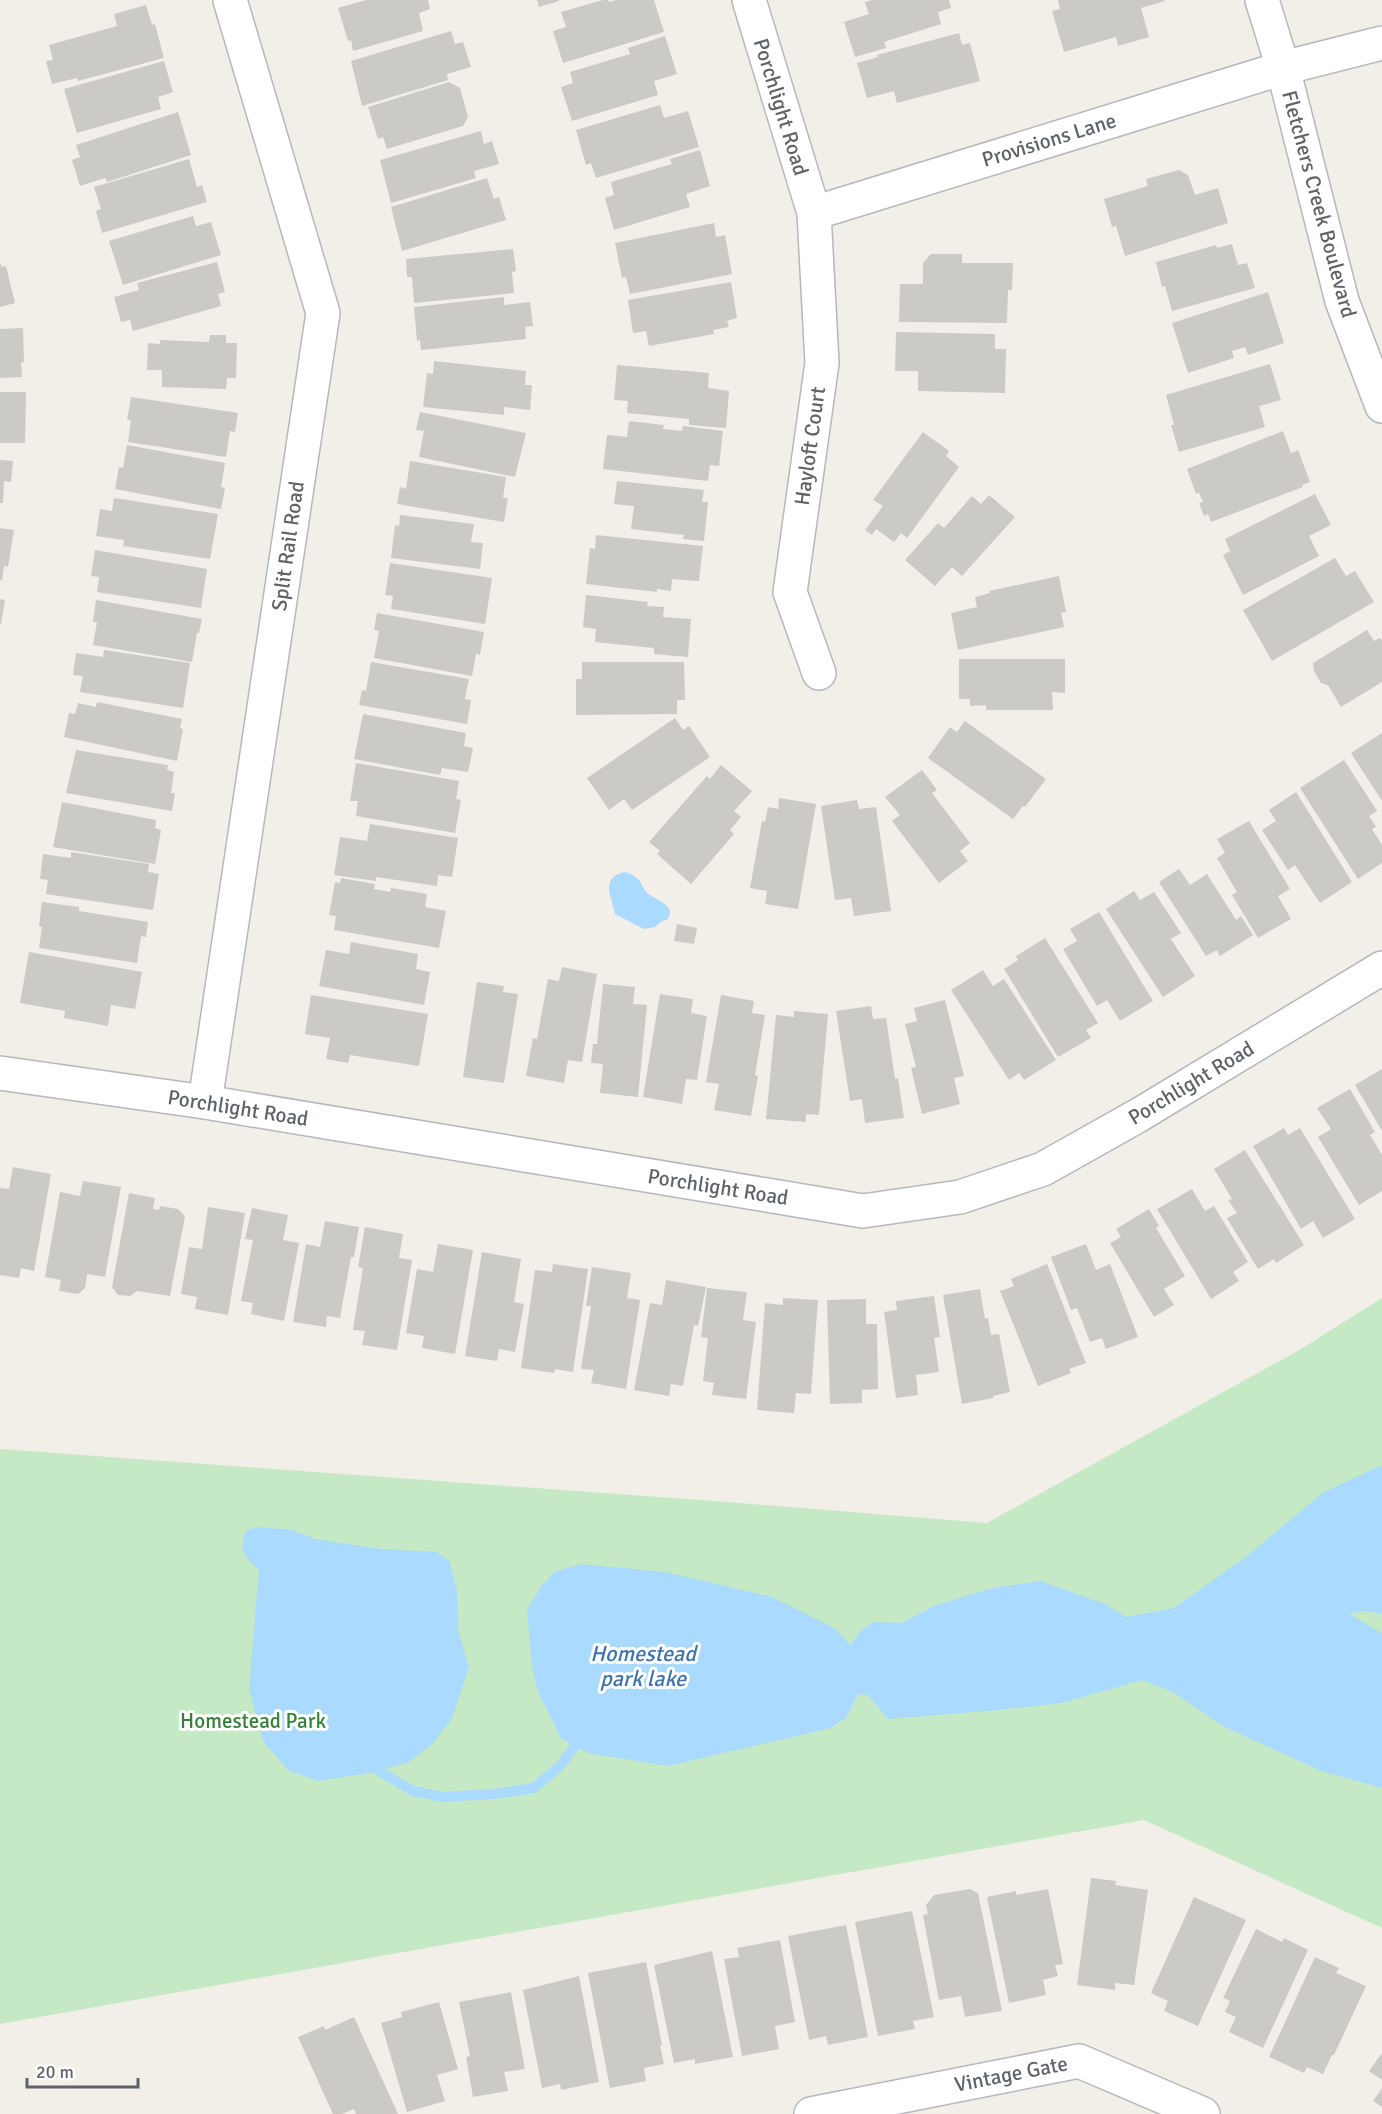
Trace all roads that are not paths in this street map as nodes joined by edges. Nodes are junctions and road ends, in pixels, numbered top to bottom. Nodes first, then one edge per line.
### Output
1 (230, 0) edge
2 (749, 0) edge
3 (1262, 0) edge
4 (1382, 43) edge
5 (1283, 68) junction
6 (814, 213) junction
7 (1382, 406) edge
8 (819, 673) dead end
9 (1382, 968) edge
10 (0, 1073) edge
11 (205, 1102) junction
12 (811, 2114) edge
13 (1203, 2114) edge

1 - 11 street, Split Rail Road
2 - 6 street, Porchlight Road
3 - 5 street, Fletchers Creek Boulevard
4 - 5 street, Provisions Lane
5 - 6 street, Provisions Lane
5 - 7 street, Fletchers Creek Boulevard
6 - 8 street, Hayloft Court
9 - 11 street, Porchlight Road
10 - 11 street, Porchlight Road
12 - 13 street, Vintage Gate

